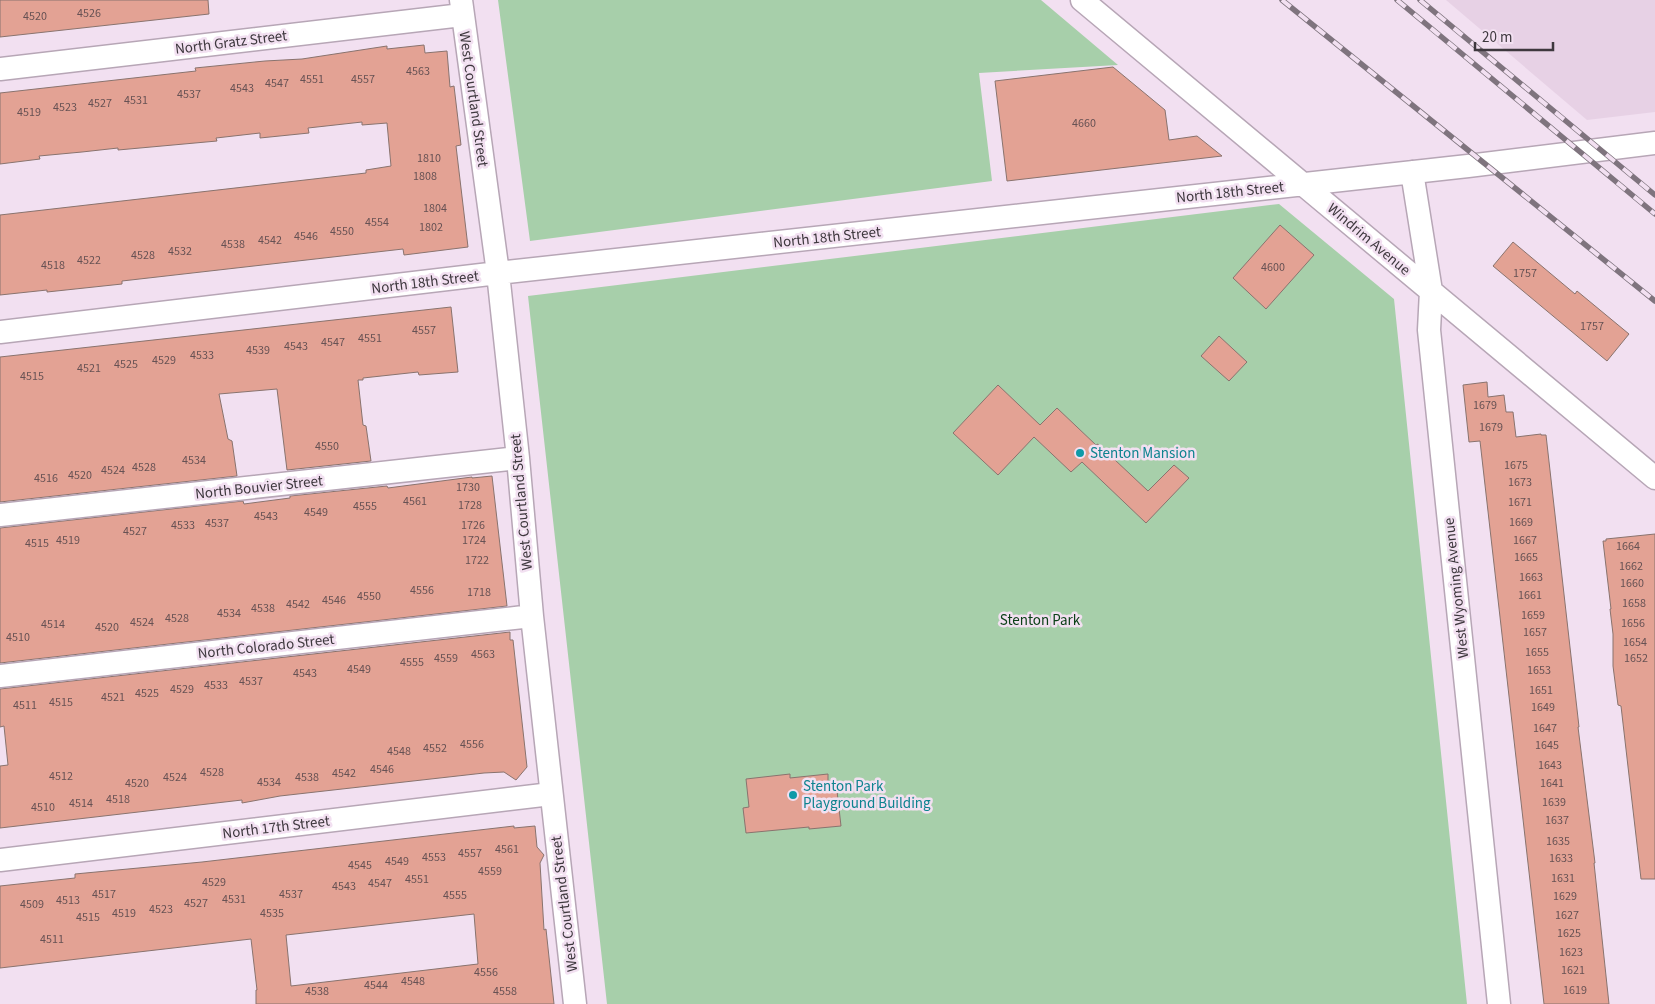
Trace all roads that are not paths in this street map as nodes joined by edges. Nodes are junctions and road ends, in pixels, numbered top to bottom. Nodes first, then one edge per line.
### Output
1 (1082, 0) edge
2 (462, 7) edge
3 (0, 69) edge
4 (1655, 143) edge
5 (1412, 172) junction
6 (1303, 184) junction
7 (498, 273) junction
8 (1431, 291) junction
9 (0, 332) edge
10 (518, 458) junction
11 (1655, 478) edge
12 (0, 515) edge
13 (532, 616) junction
14 (0, 676) edge
15 (551, 794) junction
16 (0, 860) edge
17 (575, 1004) edge
18 (1499, 1004) edge

1 - 6 street, Windrim Avenue
2 - 3 street, North Gratz Street
2 - 7 street, West Courtland Street
4 - 5 street, North 18th Street
5 - 6 street, North 18th Street
5 - 8 street, West Wyoming Avenue
6 - 7 street, North 18th Street
6 - 8 street, Windrim Avenue
7 - 9 street, North 18th Street
7 - 10 street, West Courtland Street
8 - 11 street, Windrim Avenue
8 - 18 street, West Wyoming Avenue
10 - 12 street, North Bouvier Street
10 - 13 street, West Courtland Street
13 - 14 street, North Colorado Street
13 - 15 street, West Courtland Street
15 - 16 street, North 17th Street
15 - 17 street, West Courtland Street

